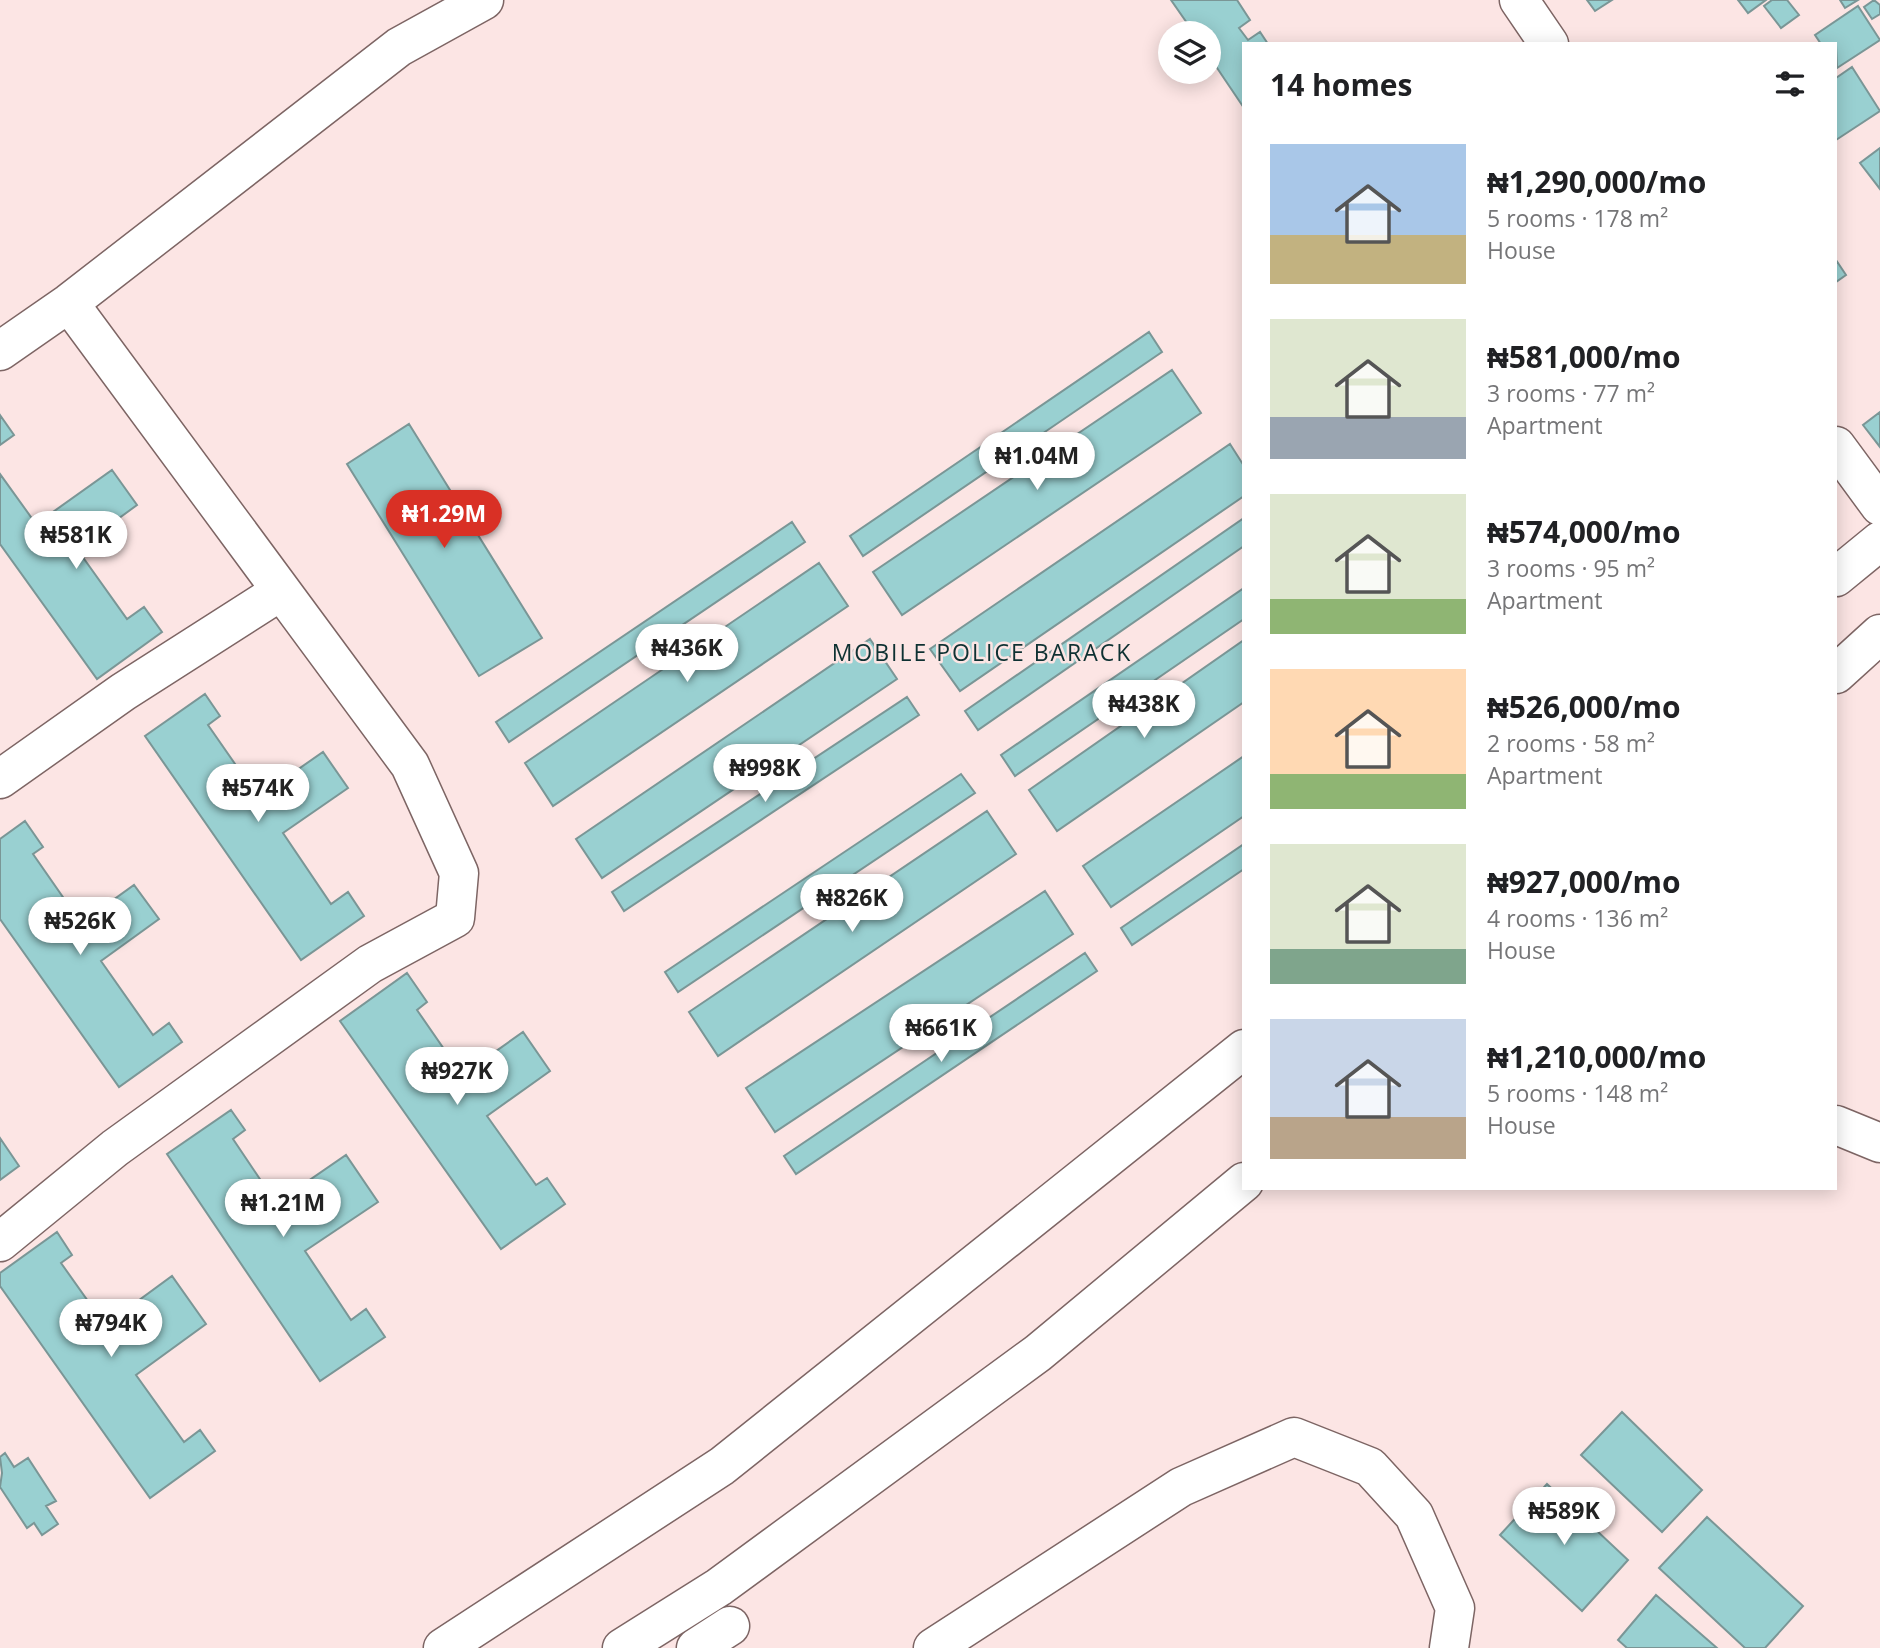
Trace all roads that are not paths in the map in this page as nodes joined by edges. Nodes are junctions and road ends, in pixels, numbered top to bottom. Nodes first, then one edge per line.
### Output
1 (484, 0) edge
2 (1518, 0) edge
3 (1548, 42) edge
4 (69, 303) junction
5 (0, 351) edge
6 (1837, 447) edge
7 (1880, 506) edge
8 (1880, 541) edge
9 (1837, 575) edge
10 (281, 591) junction
11 (1880, 634) edge
12 (1837, 673) edge
13 (0, 779) edge
14 (1242, 1051) edge
15 (1837, 1125) edge
16 (1880, 1143) edge
17 (1242, 1184) edge
18 (0, 1242) edge
19 (730, 1626) dead end
20 (443, 1648) edge
21 (622, 1648) edge
22 (696, 1648) edge
23 (933, 1648) edge
24 (1449, 1648) edge

1 - 4 street
2 - 3 street
4 - 5 street
4 - 10 street
6 - 7 street
8 - 9 street
10 - 13 street
10 - 18 street
11 - 12 street
14 - 20 street
15 - 16 street
17 - 21 street
19 - 22 street
23 - 24 street

